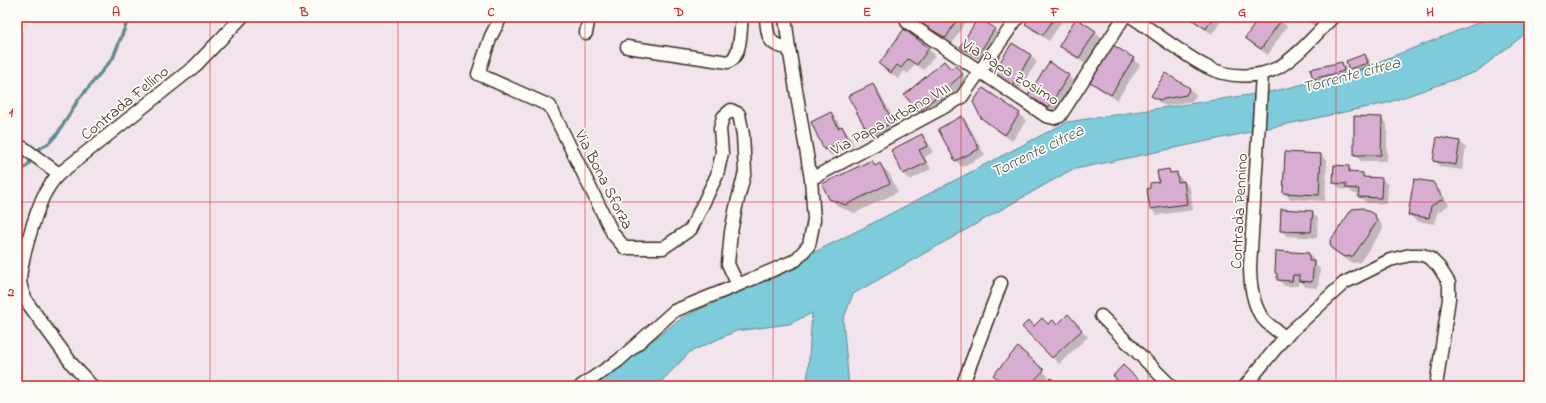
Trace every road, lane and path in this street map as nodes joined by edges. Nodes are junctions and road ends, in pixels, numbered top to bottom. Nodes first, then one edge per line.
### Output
1 (242, 17) edge
2 (501, 17) edge
3 (589, 17) edge
4 (742, 17) edge
5 (766, 17) edge
6 (785, 17) edge
7 (1018, 17) edge
8 (1124, 17) edge
9 (1132, 17) edge
10 (1333, 17) edge
11 (907, 22) dead end
12 (586, 33) dead end
13 (627, 47) dead end
14 (789, 48) junction
15 (980, 72) junction
16 (1262, 74) junction
17 (21, 147) edge
18 (59, 174) junction
19 (811, 179) junction
20 (1001, 283) dead end
21 (738, 285) junction
22 (1101, 316) dead end
23 (1285, 337) junction
24 (92, 386) edge
25 (581, 386) edge
26 (964, 386) edge
27 (1171, 386) edge
28 (1244, 386) edge
29 (1436, 386) edge

1 - 18 street, Contrada Fellino
2 - 21 street, Via Bona Sforza
3 - 12 street
4 - 13 street
5 - 14 street
6 - 14 street
7 - 15 street, Via Papa Urbano VIII
8 - 15 street, Via Papa Zosimo
9 - 16 street
10 - 16 street
11 - 15 street, Via Papa Zosimo
14 - 19 street
15 - 19 street, Via Papa Urbano VIII
16 - 23 street, Contrada Pennino
17 - 18 street
18 - 24 street
19 - 21 street
20 - 26 street
21 - 25 street
22 - 27 street
23 - 28 street
23 - 29 street

